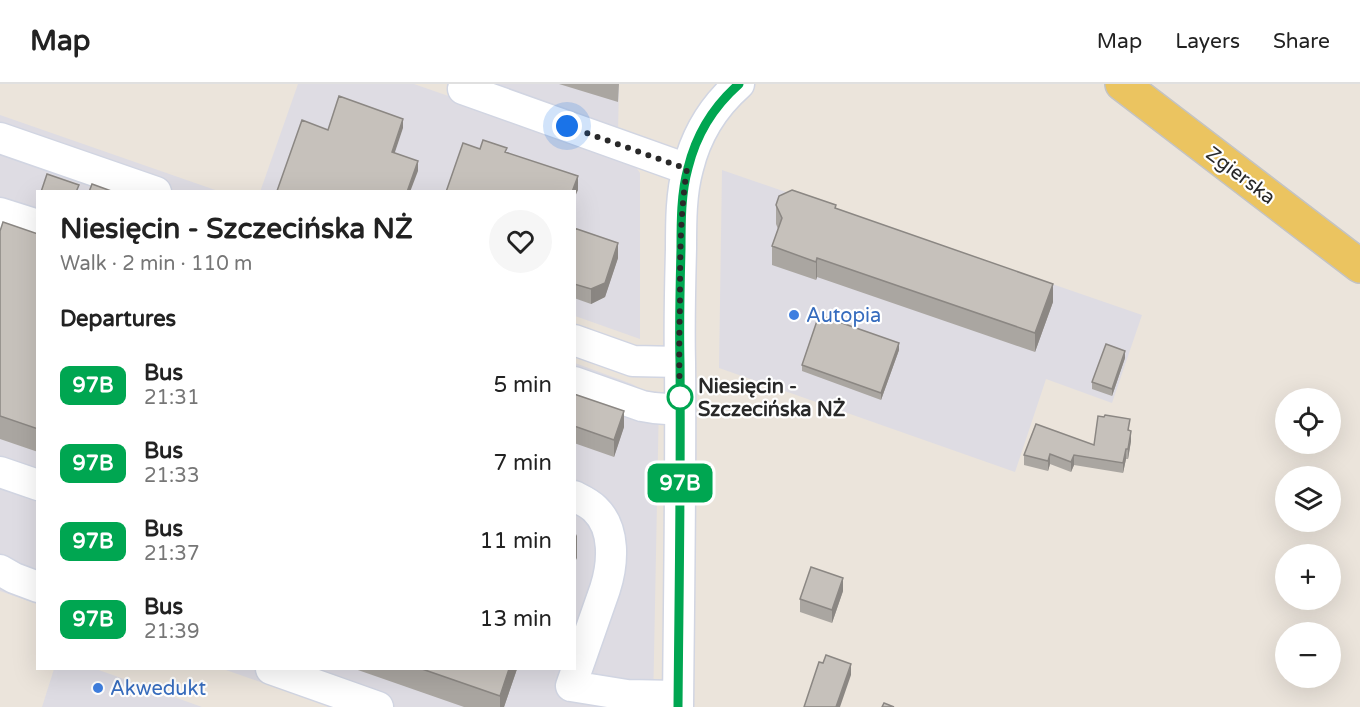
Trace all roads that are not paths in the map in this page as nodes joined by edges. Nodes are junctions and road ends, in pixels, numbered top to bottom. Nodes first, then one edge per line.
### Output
1 (739, 84) edge
2 (1122, 84) edge
3 (463, 89) dead end
4 (0, 138) edge
5 (687, 169) junction
6 (150, 190) edge
7 (0, 213) edge
8 (36, 224) edge
9 (1360, 266) edge
10 (576, 341) edge
11 (680, 362) junction
12 (576, 383) edge
13 (680, 410) junction
14 (0, 472) edge
15 (36, 484) edge
16 (576, 497) edge
17 (0, 570) edge
18 (36, 585) edge
19 (274, 670) edge
20 (567, 697) edge
21 (678, 702) edge
22 (378, 707) edge

1 - 5 street
2 - 9 main road, Zgierska
3 - 5 street
4 - 6 street
5 - 11 street
7 - 8 street
10 - 11 street
11 - 13 street
12 - 13 street
13 - 21 street
14 - 15 street
16 - 20 street
17 - 18 street
19 - 22 street
20 - 21 street

